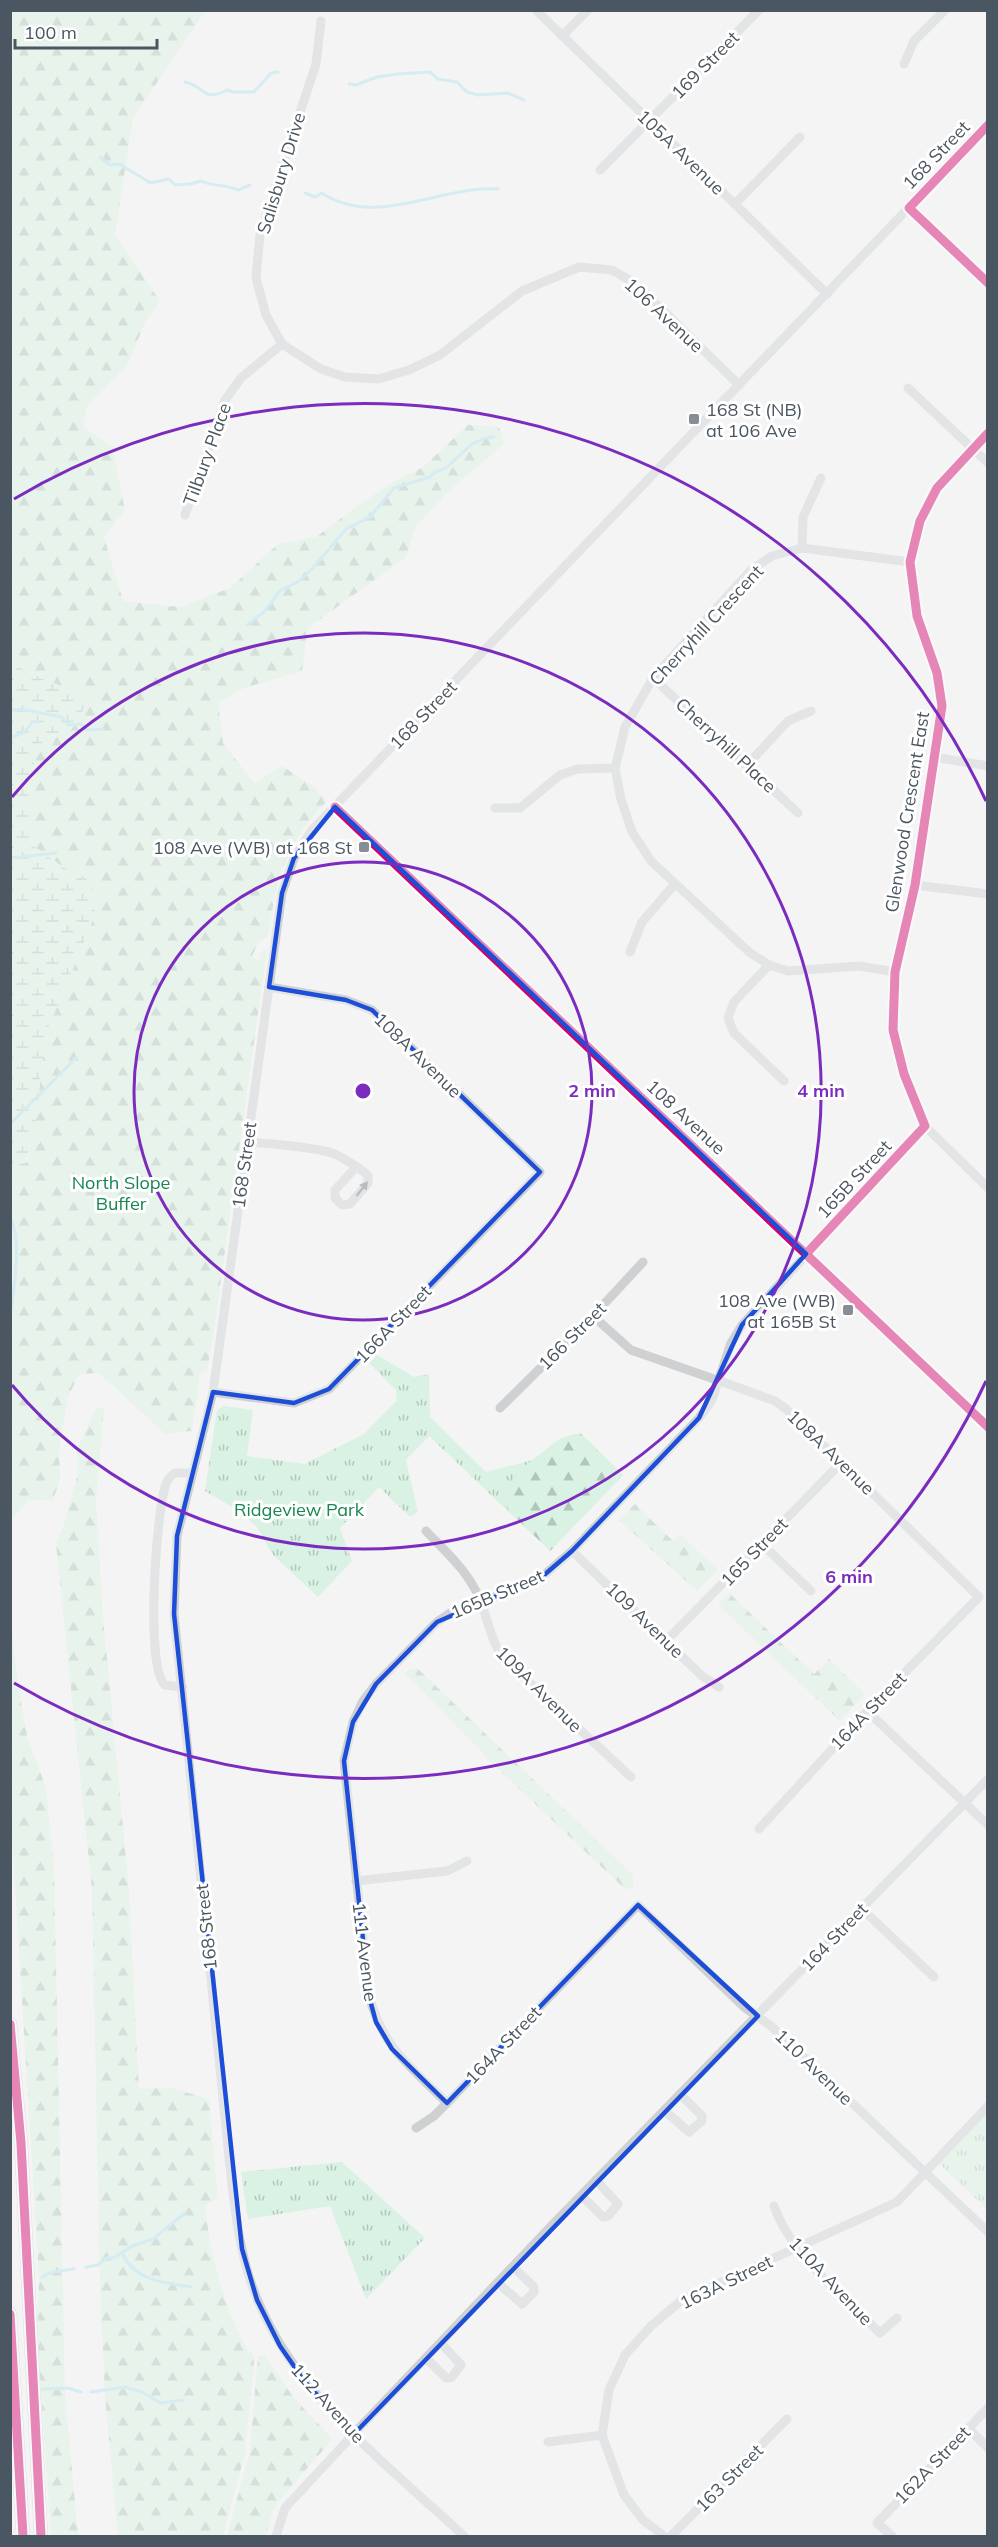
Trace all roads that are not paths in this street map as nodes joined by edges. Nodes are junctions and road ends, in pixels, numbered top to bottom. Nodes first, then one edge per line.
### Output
1 (536, 10) edge
2 (588, 10) edge
3 (759, 10) edge
4 (945, 10) edge
5 (321, 21) dead end
6 (562, 36) junction
7 (904, 64) dead end
8 (649, 121) junction
9 (987, 125) edge
10 (800, 137) dead end
11 (600, 170) dead end
12 (735, 204) junction
13 (909, 208) junction
14 (579, 267) joint
15 (987, 283) edge
16 (827, 294) junction
17 (282, 344) junction
18 (739, 385) junction
19 (908, 388) dead end
20 (987, 433) edge
21 (972, 449) junction
22 (987, 463) edge
23 (821, 478) dead end
24 (185, 515) dead end
25 (802, 548) junction
26 (910, 562) junction
27 (653, 678) junction
28 (811, 711) dead end
29 (934, 756) junction
30 (747, 765) junction
31 (987, 766) edge
32 (615, 768) junction
33 (335, 807) junction
34 (495, 808) dead end
35 (798, 813) dead end
36 (675, 884) junction
37 (915, 885) junction
38 (987, 894) edge
39 (630, 952) dead end
40 (769, 965) junction
41 (895, 972) junction
42 (269, 987) junction
43 (784, 1081) dead end
44 (925, 1126) junction
45 (247, 1142) junction
46 (355, 1168) dead end
47 (540, 1172) joint
48 (987, 1187) edge
49 (806, 1254) junction
50 (643, 1262) dead end
51 (593, 1316) junction
52 (719, 1381) junction
53 (213, 1392) junction
54 (500, 1408) dead end
55 (987, 1427) edge
56 (842, 1462) junction
57 (192, 1473) junction
58 (426, 1531) dead end
59 (762, 1544) junction
60 (572, 1551) junction
61 (811, 1591) dead end
62 (979, 1597) joint
63 (480, 1600) junction
64 (666, 1641) junction
65 (182, 1687) junction
66 (719, 1687) dead end
67 (867, 1711) junction
68 (630, 1777) dead end
69 (987, 1779) edge
70 (965, 1803) junction
71 (987, 1825) edge
72 (759, 1829) dead end
73 (467, 1861) dead end
74 (356, 1881) junction
75 (638, 1905) joint
76 (862, 1908) junction
77 (934, 1977) dead end
78 (758, 2016) junction
79 (10, 2024) edge
80 (681, 2094) junction
81 (447, 2103) junction
82 (987, 2106) edge
83 (664, 2111) junction
84 (416, 2128) dead end
85 (230, 2167) joint
86 (925, 2173) junction
87 (596, 2180) junction
88 (582, 2196) junction
89 (774, 2206) dead end
90 (987, 2232) edge
91 (796, 2248) junction
92 (513, 2267) junction
93 (498, 2283) junction
94 (10, 2314) edge
95 (897, 2318) dead end
96 (441, 2343) junction
97 (426, 2358) junction
98 (987, 2408) edge
99 (787, 2419) dead end
100 (968, 2428) junction
101 (354, 2434) junction
102 (602, 2435) junction
103 (548, 2442) dead end
104 (987, 2448) edge
105 (23, 2536) edge
106 (41, 2536) edge
107 (276, 2536) edge
108 (464, 2536) edge
109 (664, 2536) edge
110 (672, 2536) edge
111 (892, 2536) edge

1 - 6 street, 105A Avenue
2 - 6 street
3 - 8 street, 169 Street
4 - 7 street
5 - 17 street, Salisbury Drive
6 - 8 street, 105A Avenue
8 - 11 street, 169 Street
8 - 12 street, 105A Avenue
9 - 13 street, 168 Street
10 - 12 street
12 - 16 street, 105A Avenue
13 - 15 street
13 - 16 street, 168 Street
14 - 17 street, Salisbury Drive
14 - 18 street, 106 Avenue
16 - 18 street, 168 Street
17 - 24 street, Tilbury Place
18 - 33 street, 168 Street
19 - 21 street
20 - 21 street, Glenwood Crescent East
21 - 22 street
21 - 26 street, Glenwood Crescent East
23 - 25 street
25 - 26 street, Cherryhill Crescent
25 - 27 street, Cherryhill Crescent
26 - 29 street, Glenwood Crescent East
27 - 30 street, Cherryhill Place
27 - 32 street, Cherryhill Crescent
28 - 30 street
29 - 31 street
29 - 37 street, Glenwood Crescent East
30 - 35 street, Cherryhill Place
32 - 34 street
32 - 36 street, Cherryhill Crescent
33 - 42 street, 168 Street
33 - 49 street, 108 Avenue
36 - 39 street
36 - 40 street, Cherryhill Crescent
37 - 38 street
37 - 41 street, Glenwood Crescent East
40 - 41 street, Cherryhill Crescent
40 - 43 street
41 - 44 street, Glenwood Crescent East
42 - 45 street, 168 Street
42 - 47 street, 108A Avenue
44 - 48 street
44 - 49 street, 165B Street
45 - 46 street
45 - 53 street, 168 Street
47 - 53 street, 166A Street
49 - 52 street, 165B Street
49 - 55 street, 108 Avenue
50 - 51 street, 166 Street
51 - 52 street, 108A Avenue
51 - 54 street, 166 Street
52 - 56 street, 108A Avenue
52 - 60 street, 165B Street
53 - 57 street, 168 Street
56 - 59 street, 165 Street
56 - 62 street, 108A Avenue
57 - 65 street, 168 Street
57 - 65 street
58 - 63 street, 109A Avenue
59 - 61 street
59 - 64 street, 165 Street
60 - 63 street, 165B Street
60 - 64 street, 109 Avenue
62 - 67 street, 164A Street
63 - 68 street, 109A Avenue
63 - 74 street, 165B Street
64 - 66 street, 109 Avenue
65 - 85 street, 168 Street
67 - 70 street
67 - 72 street, 164A Street
69 - 70 street, 164 Street
70 - 71 street
70 - 76 street, 164 Street
73 - 74 street
74 - 81 street, 111 Avenue
75 - 78 street, 110 Avenue
75 - 81 street, 164A Street
76 - 77 street
76 - 78 street, 164 Street
78 - 80 street, 164 Street
78 - 86 street, 110 Avenue
79 - 106 highway
80 - 83 street, 164 Street
80 - 83 street
81 - 84 street, 164A Street
82 - 86 street
83 - 87 street, 164 Street
85 - 101 street, 112 Avenue
86 - 90 street, 110 Avenue
86 - 91 street, 163A Street
87 - 88 street, 164 Street
87 - 88 street
88 - 92 street, 164 Street
89 - 91 street, 110A Avenue
91 - 95 street, 110A Avenue
91 - 102 street, 163A Street
92 - 93 street, 164 Street
92 - 93 street
93 - 96 street, 164 Street
94 - 105 highway
96 - 97 street, 164 Street
96 - 97 street
97 - 101 street, 164 Street
98 - 100 street, 162A Street
99 - 110 street, 163 Street
100 - 104 street
100 - 111 street, 162A Street
101 - 107 street, 164 Street
101 - 108 street, 112 Avenue
102 - 103 street
102 - 109 street

